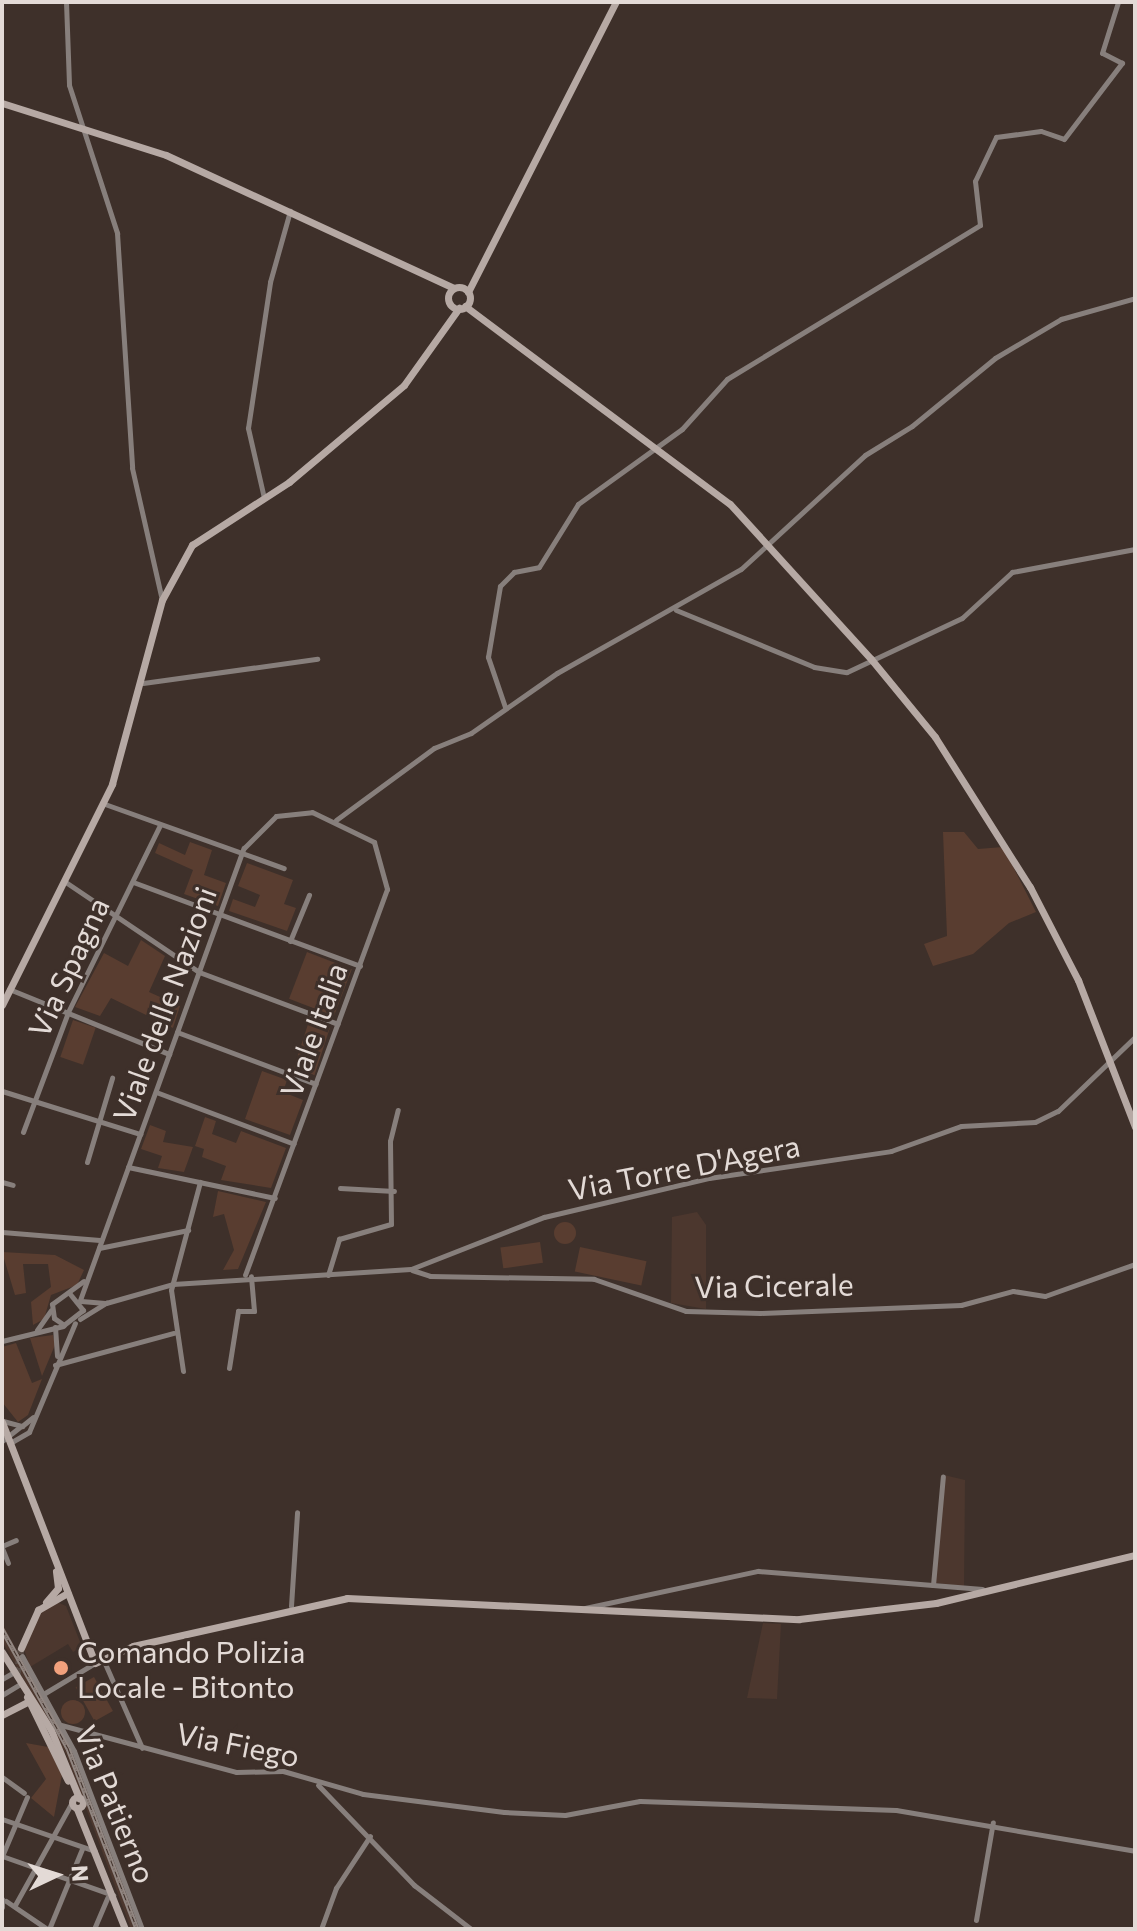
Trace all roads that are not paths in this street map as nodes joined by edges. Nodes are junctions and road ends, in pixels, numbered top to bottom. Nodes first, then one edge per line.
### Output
1 (66, 2) edge
2 (616, 2) edge
3 (1118, 2) edge
4 (2, 103) edge
5 (77, 122) junction
6 (290, 210) junction
7 (434, 282) junction
8 (463, 297) junction
9 (1135, 298) edge
10 (449, 300) junction
11 (443, 328) junction
12 (657, 446) junction
13 (264, 498) junction
14 (771, 546) junction
15 (1135, 549) edge
16 (162, 600) junction
17 (676, 610) junction
18 (317, 659) dead end
19 (871, 659) junction
20 (143, 683) junction
21 (505, 707) junction
22 (102, 803) junction
23 (336, 820) junction
24 (160, 825) junction
25 (242, 853) junction
26 (284, 868) dead end
27 (63, 880) junction
28 (133, 882) junction
29 (309, 895) dead end
30 (116, 915) junction
31 (220, 915) junction
32 (290, 941) junction
33 (360, 966) junction
34 (199, 972) junction
35 (9, 989) junction
36 (2, 1005) edge
37 (68, 1012) junction
38 (338, 1024) junction
39 (177, 1032) junction
40 (1135, 1037) edge
41 (169, 1054) junction
42 (1111, 1057) junction
43 (112, 1078) dead end
44 (316, 1084) junction
45 (2, 1091) edge
46 (156, 1092) junction
47 (33, 1101) junction
48 (398, 1110) dead end
49 (99, 1121) junction
50 (1135, 1127) edge
51 (23, 1132) dead end
52 (140, 1134) junction
53 (294, 1144) junction
54 (87, 1162) dead end
55 (128, 1167) junction
56 (2, 1182) edge
57 (200, 1182) junction
58 (13, 1185) dead end
59 (340, 1188) dead end
60 (394, 1191) junction
61 (275, 1198) junction
62 (188, 1230) junction
63 (2, 1232) edge
64 (100, 1240) junction
65 (98, 1248) junction
66 (1135, 1264) edge
67 (411, 1269) junction
68 (328, 1275) junction
69 (248, 1276) junction
70 (88, 1278) junction
71 (173, 1284) junction
72 (70, 1294) junction
73 (80, 1301) junction
74 (106, 1303) junction
75 (52, 1312) junction
76 (77, 1321) junction
77 (64, 1325) junction
78 (55, 1328) junction
79 (36, 1330) junction
80 (174, 1333) junction
81 (2, 1341) edge
82 (55, 1363) junction
83 (229, 1368) dead end
84 (183, 1371) dead end
85 (36, 1413) junction
86 (2, 1421) edge
87 (22, 1426) junction
88 (7, 1441) edge
89 (943, 1476) dead end
90 (297, 1512) dead end
91 (16, 1540) dead end
92 (2, 1547) edge
93 (53, 1553) junction
94 (1135, 1555) edge
95 (8, 1563) dead end
96 (933, 1585) junction
97 (995, 1589) junction
98 (68, 1593) junction
99 (56, 1600) junction
100 (45, 1604) junction
101 (291, 1606) junction
102 (579, 1610) junction
103 (78, 1619) junction
104 (2, 1652) edge
105 (22, 1652) joint
106 (103, 1658) junction
107 (95, 1663) junction
108 (14, 1672) junction
109 (2, 1679) edge
110 (20, 1684) junction
111 (45, 1693) junction
112 (2, 1695) edge
113 (29, 1701) junction
114 (2, 1715) edge
115 (61, 1725) junction
116 (142, 1748) junction
117 (2, 1777) edge
118 (69, 1778) junction
119 (314, 1782) junction
120 (77, 1803) junction
121 (2, 1819) edge
122 (993, 1822) junction
123 (16, 1825) junction
124 (370, 1836) junction
125 (54, 1839) junction
126 (82, 1849) junction
127 (96, 1851) junction
128 (1135, 1851) edge
129 (2, 1856) edge
130 (35, 1870) junction
131 (68, 1882) junction
132 (110, 1896) junction
133 (3, 1905) edge
134 (15, 1905) junction
135 (976, 1920) dead end
136 (48, 1929) edge
137 (94, 1929) edge
138 (125, 1929) edge
139 (142, 1929) edge
140 (321, 1929) edge
141 (471, 1929) edge

1 - 5 street
2 - 8 main road
3 - 12 street
4 - 5 main road
5 - 6 main road
5 - 16 street
6 - 7 main road
6 - 13 street
7 - 8 main road
7 - 10 main road
8 - 10 main road
8 - 10 main road
8 - 11 main road
8 - 12 main road
9 - 14 street
10 - 11 main road
11 - 13 main road
12 - 14 main road
12 - 21 street
13 - 16 main road
14 - 17 street
14 - 19 main road
15 - 19 street
16 - 20 main road
17 - 19 street
17 - 21 street
18 - 20 street
19 - 42 main road
20 - 22 main road
21 - 23 street
22 - 24 street
22 - 27 main road
23 - 25 street, Viale delle Nazioni
23 - 33 street, Viale Italia
24 - 25 street
24 - 28 street, Via Spagna
25 - 26 street
25 - 31 street, Viale delle Nazioni
27 - 30 street
27 - 35 main road
28 - 30 street, Via Spagna
28 - 31 street
29 - 32 street
30 - 34 street
30 - 37 street, Via Spagna
31 - 32 street
31 - 34 street, Viale delle Nazioni
32 - 33 street
33 - 38 street, Viale Italia
34 - 38 street
34 - 39 street, Viale delle Nazioni
35 - 36 main road
35 - 37 street
37 - 41 street
37 - 47 street, Via Spagna
38 - 44 street, Viale Italia
39 - 41 street, Viale delle Nazioni
39 - 44 street
40 - 42 street, Via Torre D'Agera
41 - 46 street, Viale delle Nazioni
42 - 50 main road
42 - 67 street, Via Torre D'Agera
43 - 49 street
44 - 53 street, Viale Italia
45 - 47 street
46 - 52 street, Viale delle Nazioni
46 - 53 street
47 - 49 street
47 - 51 street, Via Spagna
48 - 60 street
49 - 52 street
49 - 54 street
52 - 55 street, Viale delle Nazioni
53 - 61 street, Viale Italia
55 - 57 street
55 - 64 street, Viale delle Nazioni
56 - 58 street
57 - 61 street
57 - 62 street
59 - 60 street
60 - 68 street
61 - 69 street, Viale Italia
62 - 65 street
62 - 71 street
63 - 64 street
64 - 65 street, Viale delle Nazioni
65 - 70 street, Viale delle Nazioni
66 - 67 street, Via Cicerale
67 - 68 street, Via Torre D'Agera
68 - 69 street, Via Torre D'Agera
69 - 71 street, Via Torre D'Agera
69 - 83 street, Viale Italia
70 - 72 street, Viale delle Nazioni
70 - 73 street, Viale delle Nazioni
71 - 74 street, Via Torre D'Agera
71 - 80 street
72 - 73 street
72 - 75 street, Viale delle Nazioni
73 - 74 street
73 - 76 street, Viale delle Nazioni
74 - 76 street
75 - 77 street
75 - 78 street
75 - 79 street, Viale delle Nazioni
76 - 77 street
76 - 82 street
77 - 78 street
78 - 79 street
78 - 82 street
79 - 81 street
80 - 82 street
80 - 84 street
82 - 85 street
85 - 87 street
85 - 88 street
86 - 87 street
86 - 88 main road
87 - 88 street
88 - 93 main road
89 - 96 street
90 - 101 street
91 - 92 street
92 - 95 street
93 - 98 main road
93 - 100 main road
94 - 97 main road
96 - 97 street
96 - 102 street
97 - 102 main road
98 - 99 main road
98 - 100 main road
98 - 103 main road
99 - 100 main road
99 - 103 main road
100 - 105 main road
101 - 102 main road
101 - 106 main road
103 - 107 main road
104 - 108 main road
105 - 111 street, Via Patierno
106 - 107 main road
106 - 116 street
107 - 111 street
108 - 109 street
108 - 110 main road
110 - 112 street
110 - 113 main road
111 - 115 street, Via Patierno
113 - 114 main road
113 - 118 main road
113 - 118 main road
115 - 116 street, Via Fiego
115 - 139 street, Via Patierno
116 - 119 street, Via Fiego
117 - 123 street
118 - 120 main road
119 - 122 street, Via Fiego
119 - 124 street
120 - 125 street
120 - 127 main road
121 - 123 street
122 - 128 street, Via Fiego
122 - 135 street
123 - 125 street
123 - 129 street
124 - 140 street
124 - 141 street
125 - 126 street
125 - 130 street
126 - 127 street
126 - 131 street
127 - 132 main road
129 - 130 street
130 - 131 street
130 - 134 street
131 - 132 street
131 - 136 street
132 - 137 street
132 - 138 main road
133 - 134 street
134 - 136 street

